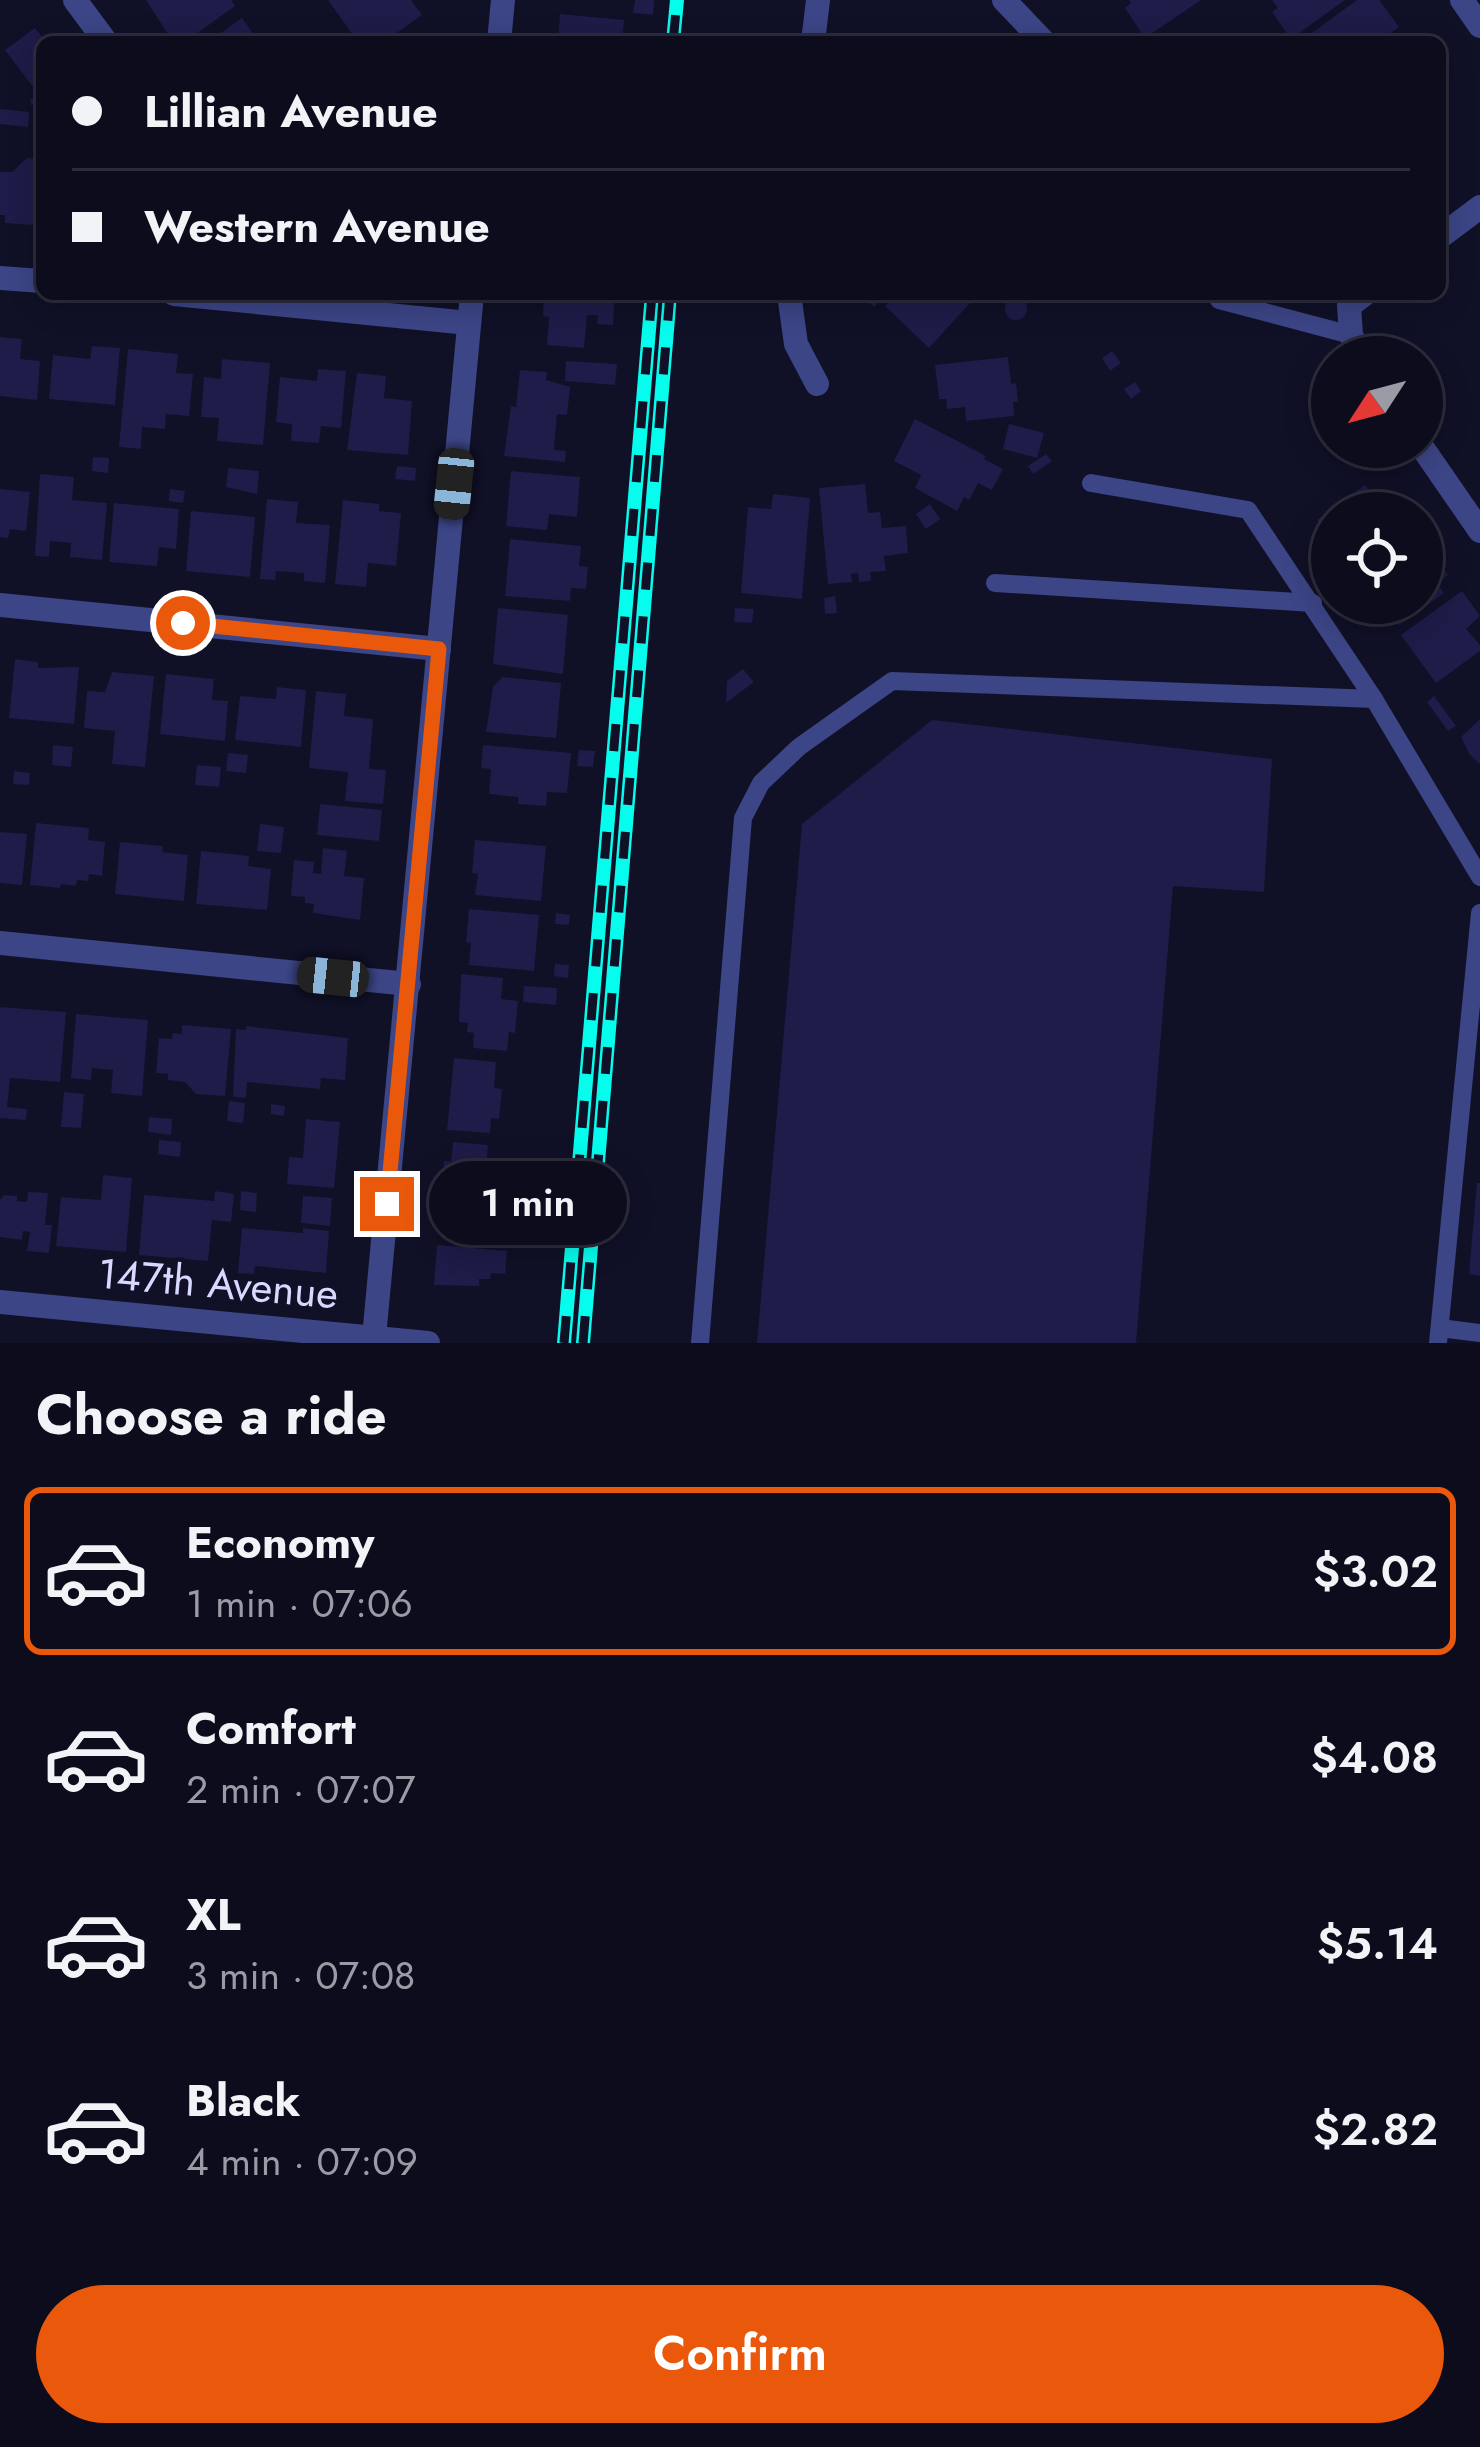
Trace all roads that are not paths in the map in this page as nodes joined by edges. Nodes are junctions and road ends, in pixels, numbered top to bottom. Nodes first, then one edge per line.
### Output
1 (75, 0) edge
2 (503, 0) edge
3 (818, 0) edge
4 (1004, 0) edge
5 (1462, 0) edge
6 (1480, 26) edge
7 (102, 36) edge
8 (500, 36) edge
9 (814, 36) edge
10 (1038, 36) edge
11 (1480, 207) edge
12 (1446, 232) edge
13 (0, 278) edge
14 (36, 281) edge
15 (258, 300) edge
16 (471, 300) edge
17 (790, 300) edge
18 (1219, 300) edge
19 (1357, 300) edge
20 (469, 323) junction
21 (1327, 336) edge
22 (1355, 336) edge
23 (818, 384) dead end
24 (1436, 468) edge
25 (1091, 483) dead end
26 (1480, 531) edge
27 (995, 583) dead end
28 (1311, 602) edge
29 (1311, 603) edge
30 (0, 605) edge
31 (1325, 624) edge
32 (439, 649) junction
33 (1373, 699) junction
34 (1480, 877) edge
35 (1480, 913) edge
36 (0, 943) edge
37 (409, 984) junction
38 (0, 1302) edge
39 (228, 1333) edge
40 (1480, 1333) edge
41 (1439, 1335) edge
42 (374, 1337) junction
43 (415, 1342) edge
44 (428, 1343) edge
45 (700, 1343) edge

1 - 7 street
2 - 8 street
3 - 9 street
4 - 10 street
5 - 6 street
11 - 12 street
13 - 14 street
15 - 20 street
16 - 20 street
17 - 23 street
18 - 21 lane
19 - 22 street
20 - 32 street
24 - 26 street
25 - 28 lane
27 - 29 lane
30 - 32 street
31 - 33 lane
32 - 37 street
33 - 34 lane
33 - 45 lane
35 - 41 lane
36 - 37 street
37 - 42 street
38 - 39 street, 147th Avenue
39 - 42 street, 147th Avenue
40 - 41 lane
42 - 43 street, 147th Avenue
43 - 44 street, 147th Avenue

